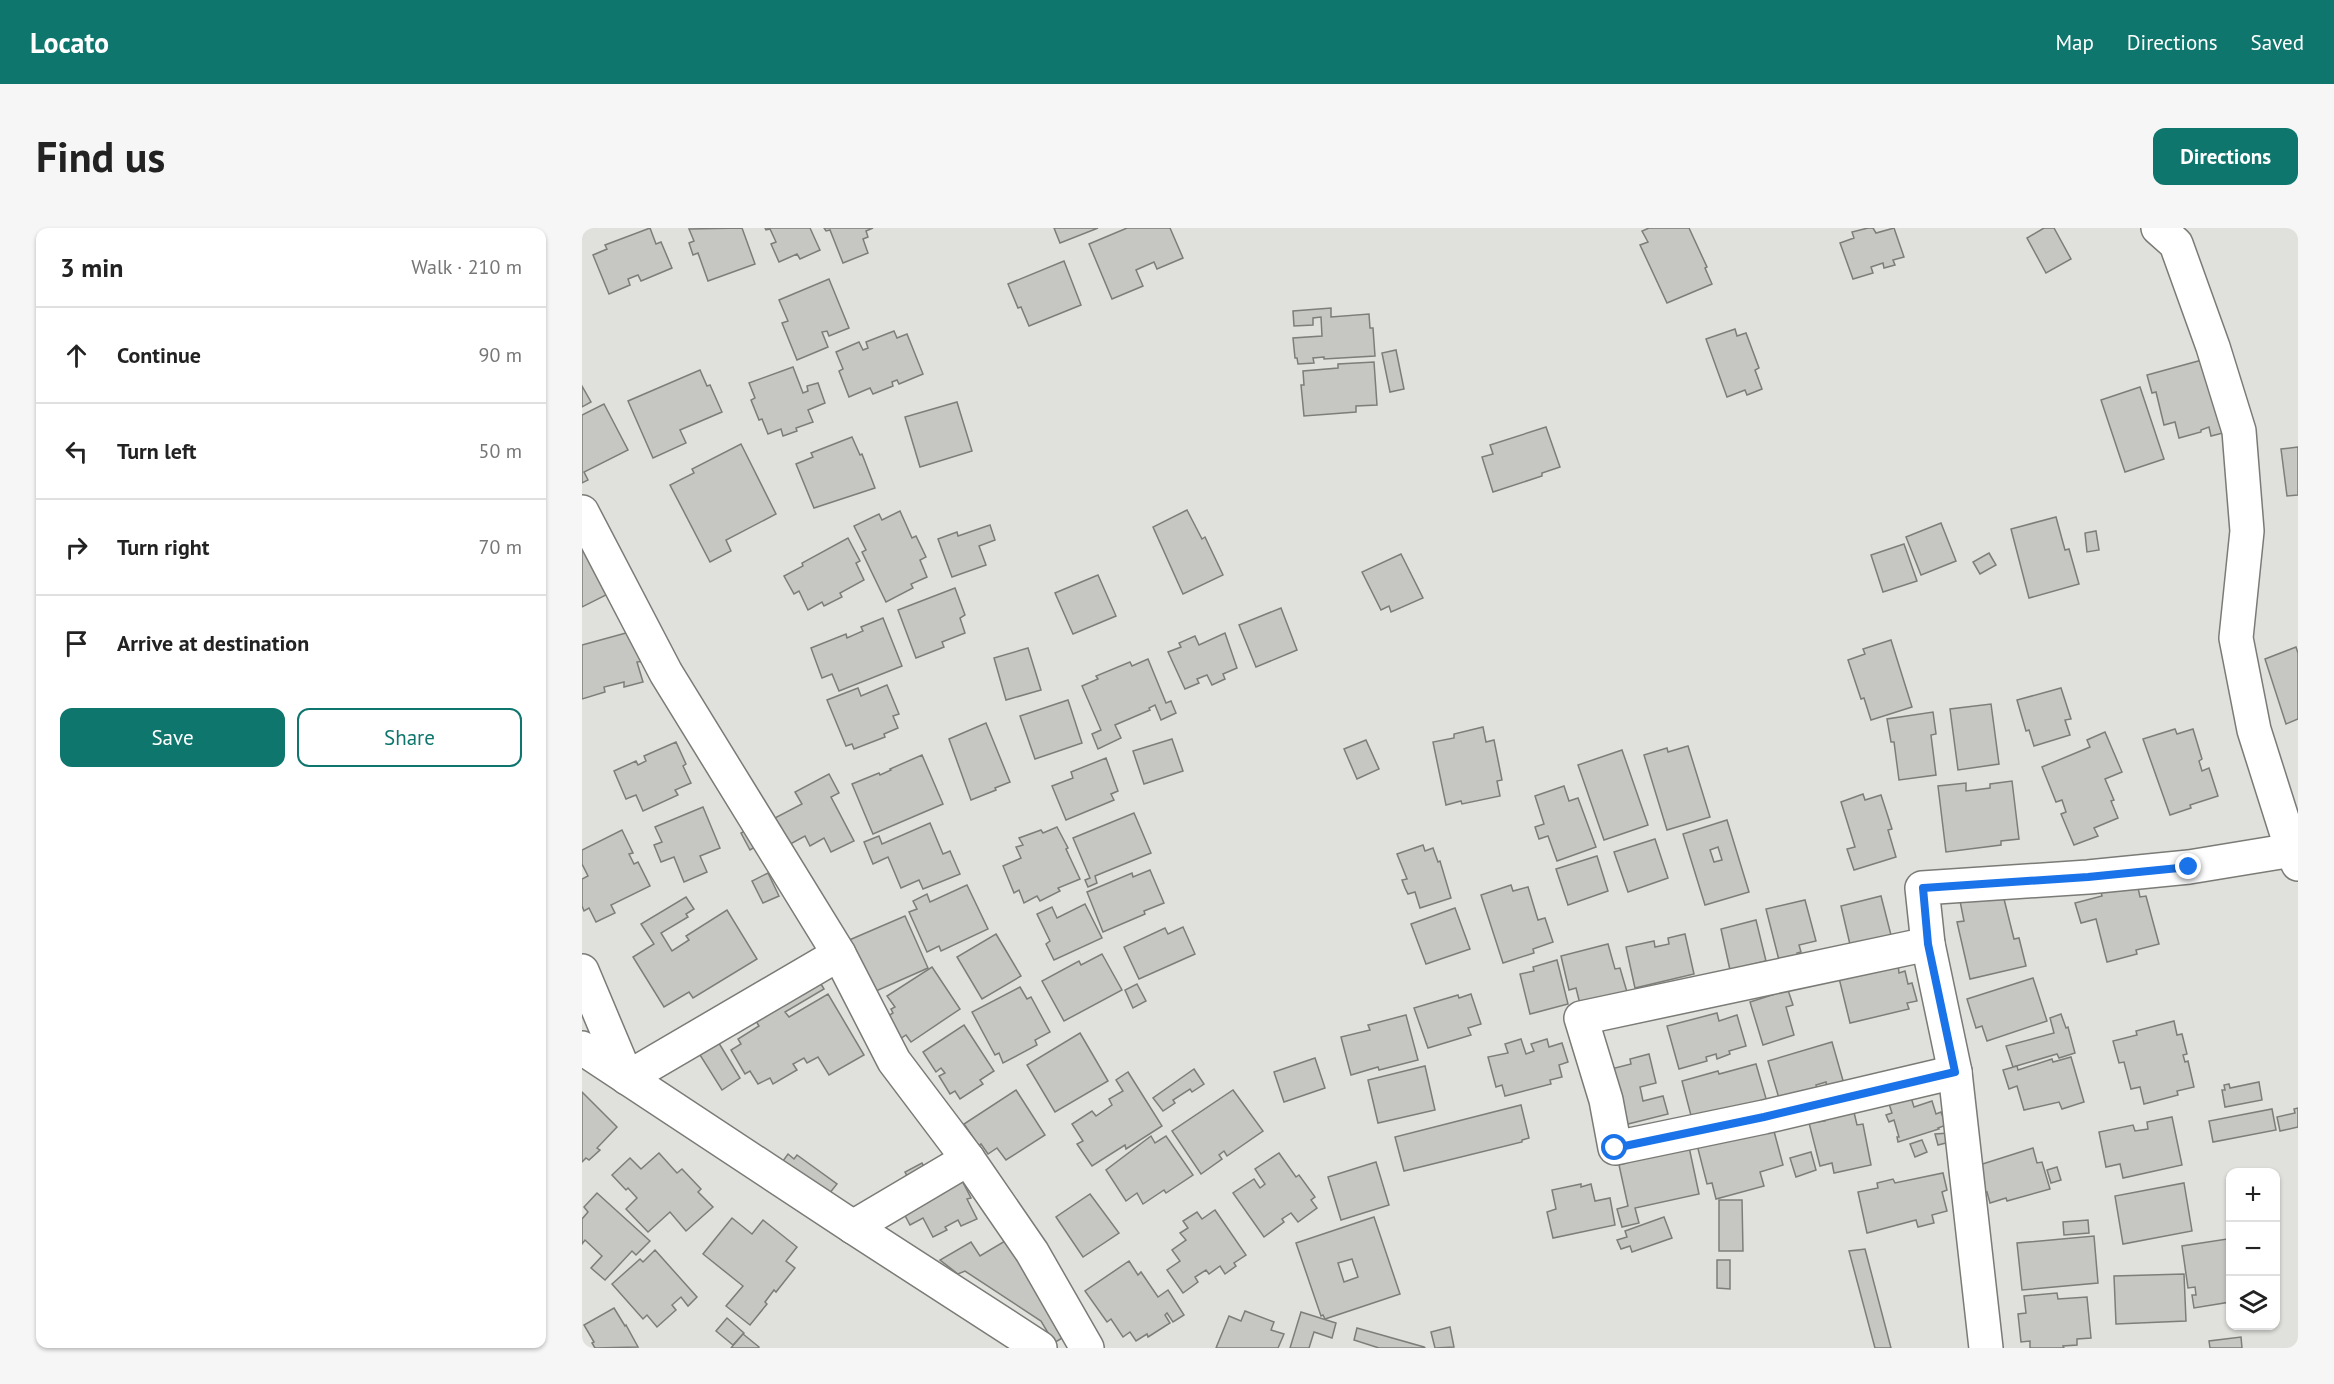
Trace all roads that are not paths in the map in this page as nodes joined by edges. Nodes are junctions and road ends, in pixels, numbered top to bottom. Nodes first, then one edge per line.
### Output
1 (2158, 228) edge
2 (582, 512) edge
3 (2295, 857) edge
4 (1928, 944) junction
5 (839, 954) junction
6 (582, 971) edge
7 (582, 1048) edge
8 (1955, 1072) junction
9 (627, 1078) junction
10 (968, 1158) junction
11 (853, 1227) junction
12 (1040, 1348) edge
13 (1087, 1348) edge
14 (1986, 1348) edge

1 - 3 street
2 - 5 street
3 - 4 street
4 - 8 street
4 - 8 street
5 - 9 street
5 - 10 street
6 - 9 street
7 - 9 street
8 - 14 street
9 - 11 street
10 - 11 street
10 - 13 street
11 - 12 street

